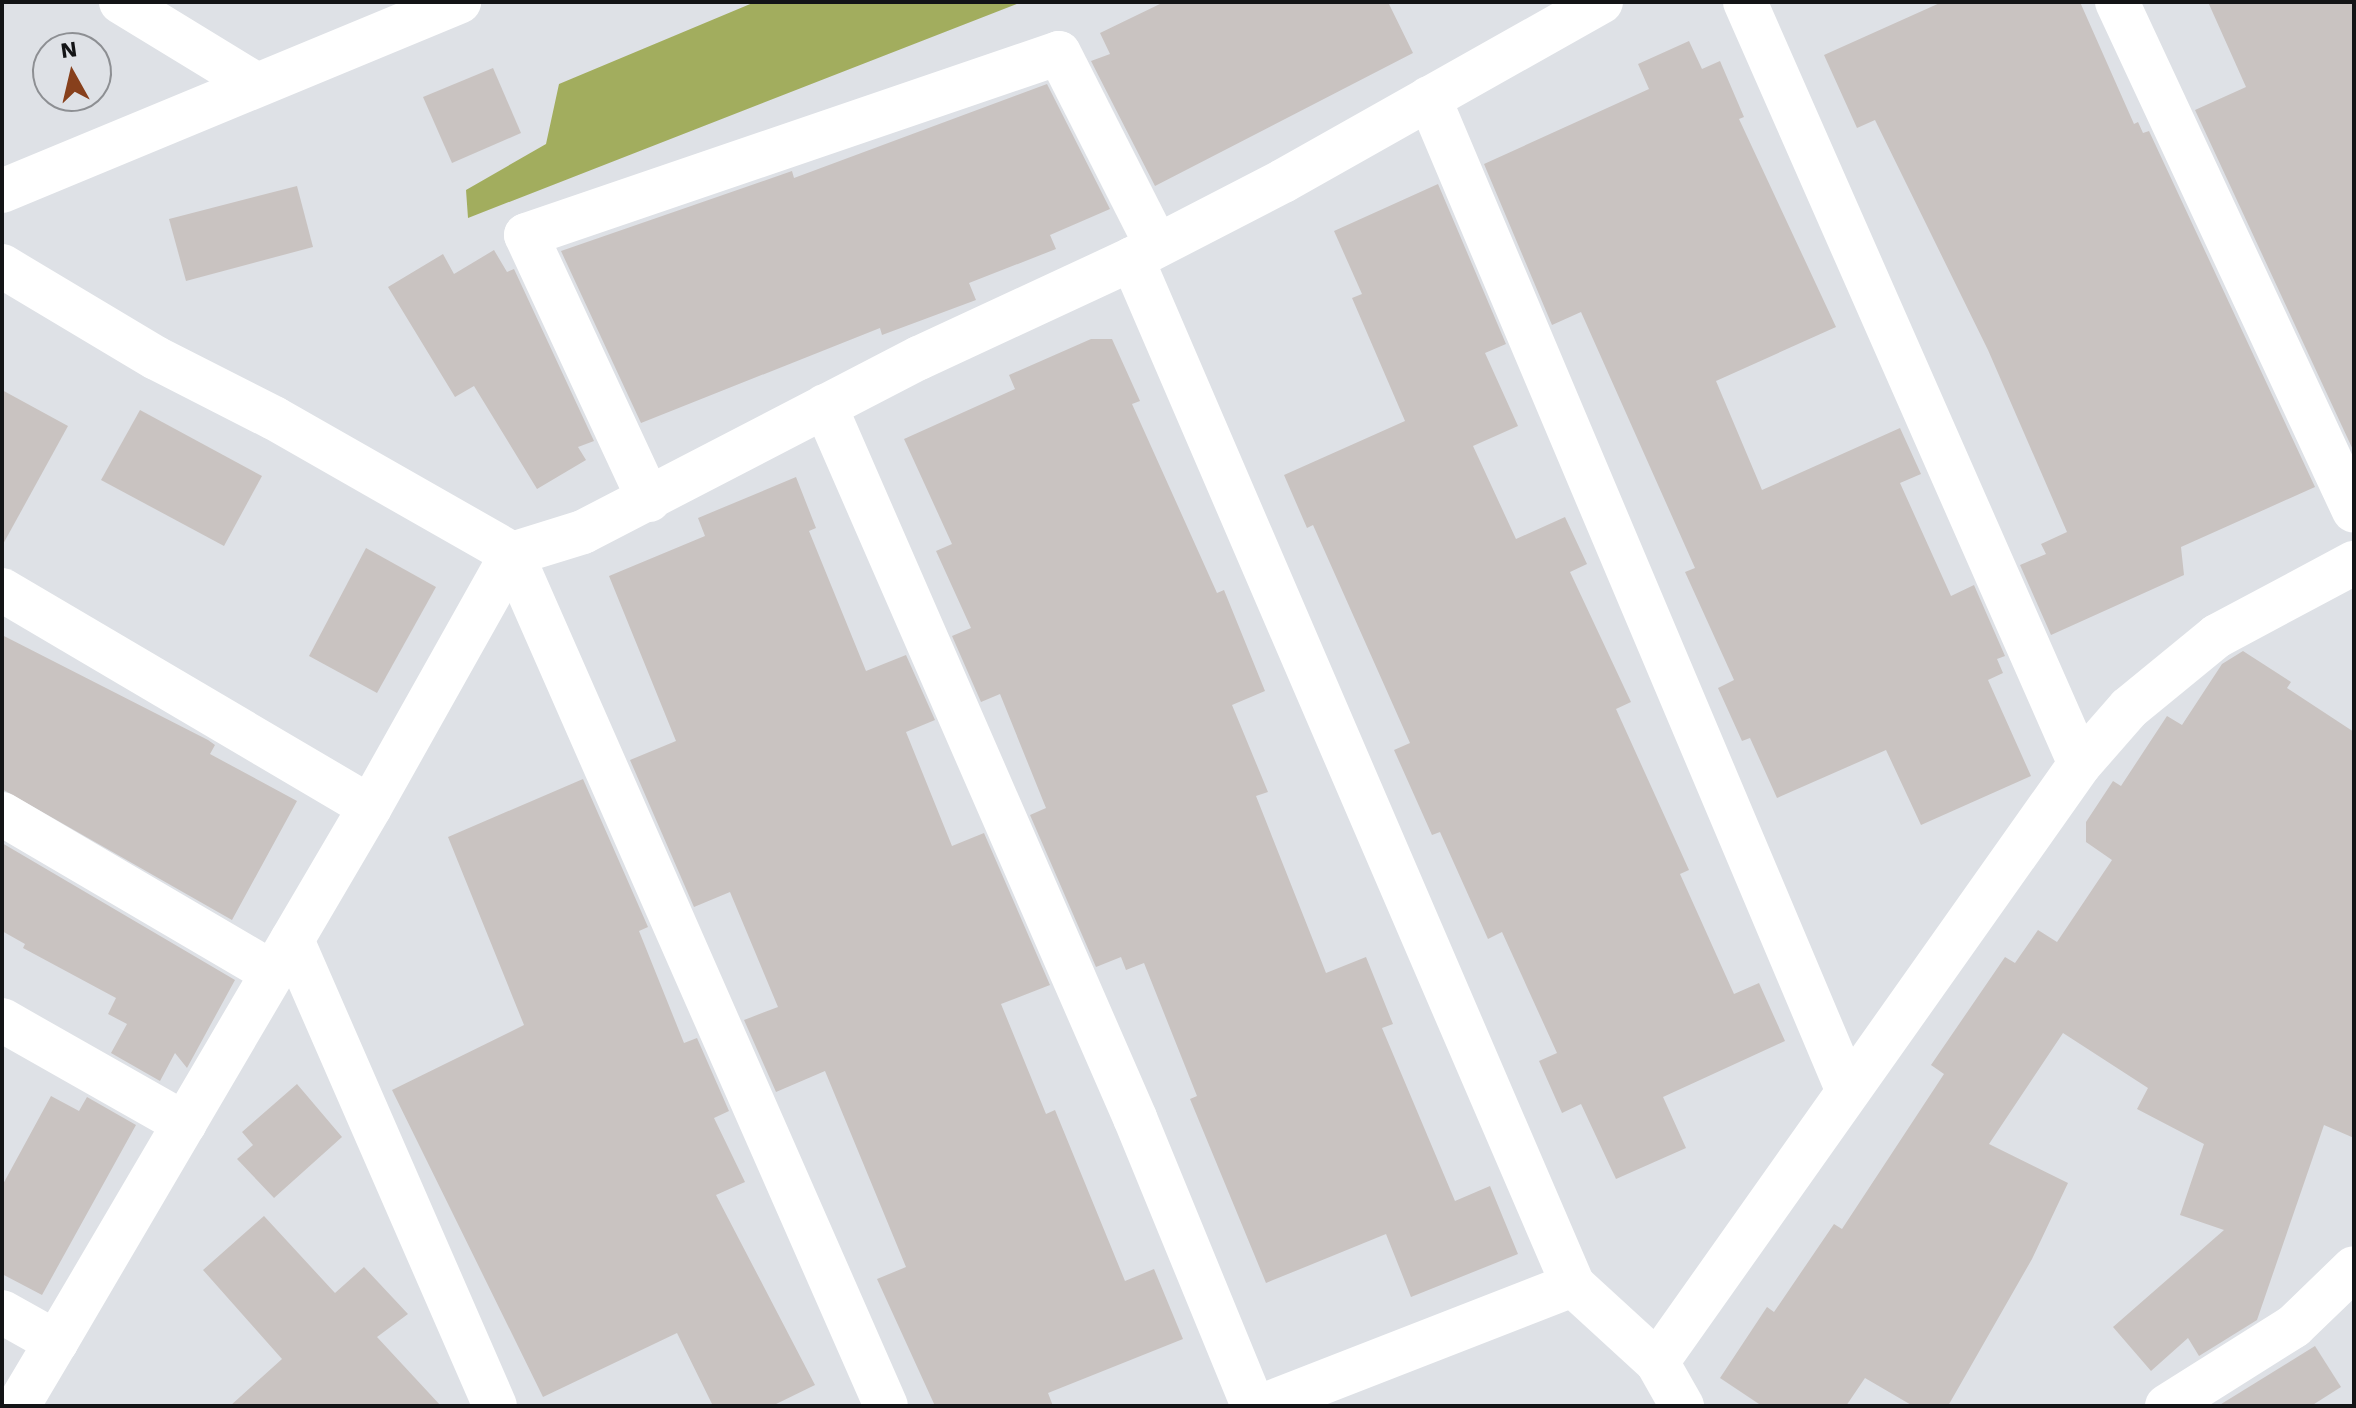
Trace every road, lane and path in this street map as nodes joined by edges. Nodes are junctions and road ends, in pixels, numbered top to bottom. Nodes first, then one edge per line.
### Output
1 (121, 2) edge
2 (459, 2) edge
3 (1601, 2) edge
4 (1745, 2) edge
5 (2117, 2) edge
6 (257, 85) junction
7 (1429, 98) junction
8 (2, 191) edge
9 (1145, 253) junction
10 (2, 266) edge
11 (825, 406) junction
12 (649, 500) junction
13 (2354, 511) edge
14 (512, 554) junction
15 (2354, 563) edge
16 (2, 590) edge
17 (2080, 764) junction
18 (370, 807) junction
19 (2, 814) edge
20 (283, 956) junction
21 (2, 1020) edge
22 (1847, 1089) junction
23 (185, 1124) junction
24 (2354, 1268) edge
25 (1573, 1285) junction
26 (2, 1312) edge
27 (56, 1342) junction
28 (1657, 1362) junction
29 (18, 1406) edge
30 (495, 1406) edge
31 (886, 1406) edge
32 (1253, 1406) edge
33 (1262, 1406) edge
34 (1682, 1406) edge
35 (2167, 1406) edge

1 - 6 street
2 - 6 street
3 - 7 street
4 - 17 street
5 - 13 street
6 - 8 street
7 - 9 street
7 - 22 street
9 - 11 street
9 - 12 street
9 - 25 street
10 - 14 street
11 - 12 street
11 - 32 street
12 - 14 street
14 - 18 street
14 - 31 street
15 - 17 street
16 - 18 street
17 - 22 street
18 - 20 street
19 - 20 street
20 - 23 street
20 - 30 street
21 - 23 street
22 - 28 street
23 - 27 street
24 - 35 street
25 - 28 street
25 - 33 street
26 - 27 street
27 - 29 street
28 - 34 street

